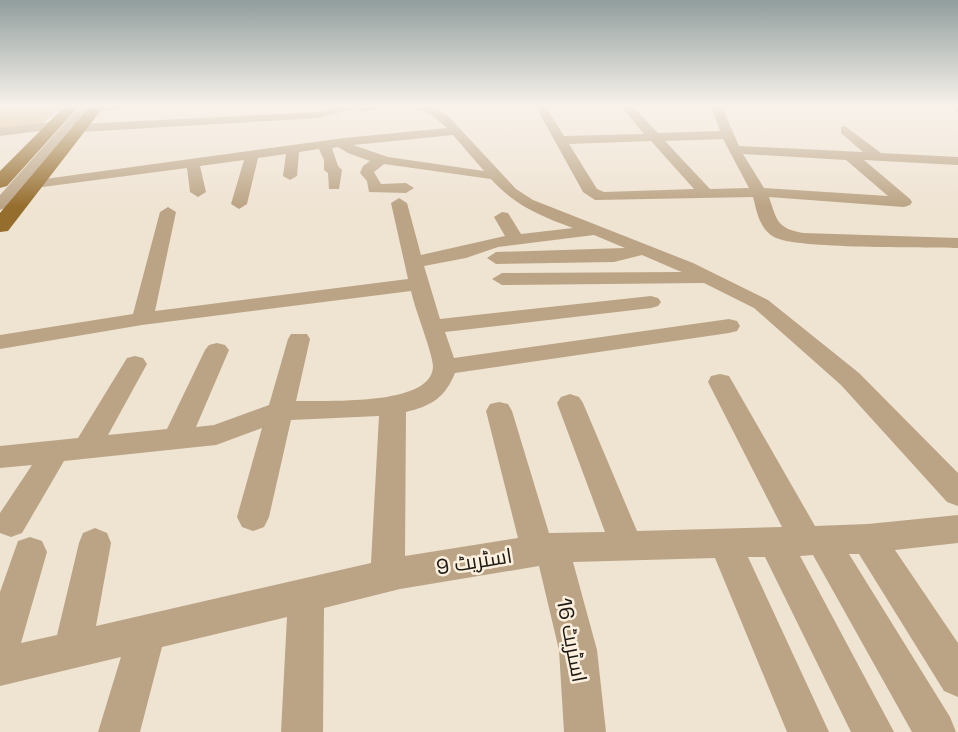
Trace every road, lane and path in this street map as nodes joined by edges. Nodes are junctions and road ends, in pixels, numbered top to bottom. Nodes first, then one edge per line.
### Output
1 (38, 139) edge
2 (62, 139) edge
3 (68, 139) edge
4 (371, 139) edge
5 (463, 139) edge
6 (586, 139) edge
7 (656, 139) edge
8 (730, 139) edge
9 (856, 139) edge
10 (560, 140) joint
11 (341, 142) junction
12 (324, 145) junction
13 (299, 148) junction
14 (734, 150) junction
15 (252, 155) junction
16 (850, 156) junction
17 (877, 157) junction
18 (382, 159) junction
19 (958, 161) edge
20 (193, 163) junction
21 (495, 174) junction
22 (3, 176) edge
23 (290, 176) dead end
24 (35, 184) junction
25 (409, 184) junction
26 (374, 189) junction
27 (198, 192) dead end
28 (759, 192) junction
29 (706, 194) junction
30 (239, 204) dead end
31 (0, 205) edge
32 (168, 212) dead end
33 (502, 217) dead end
34 (0, 226) edge
35 (596, 230) junction
36 (516, 239) junction
37 (958, 243) edge
38 (641, 250) junction
39 (490, 252) junction
40 (416, 273) junction
41 (706, 277) junction
42 (502, 279) junction
43 (651, 302) dead end
44 (514, 316) junction
45 (142, 319) junction
46 (729, 326) dead end
47 (432, 327) junction
48 (299, 339) dead end
49 (0, 342) edge
50 (217, 350) dead end
51 (135, 364) dead end
52 (445, 367) junction
53 (720, 382) dead end
54 (570, 404) dead end
55 (393, 405) junction
56 (281, 411) junction
57 (499, 411) dead end
58 (177, 438) junction
59 (87, 448) junction
60 (56, 451) junction
61 (0, 457) edge
62 (958, 493) edge
63 (253, 517) dead end
64 (11, 523) dead end
65 (958, 529) edge
66 (868, 539) junction
67 (801, 541) junction
68 (95, 543) dead end
69 (725, 543) junction
70 (627, 546) junction
71 (545, 549) junction
72 (30, 552) dead end
73 (388, 576) junction
74 (306, 596) junction
75 (146, 635) junction
76 (0, 650) edge
77 (72, 651) junction
78 (0, 667) edge
79 (958, 677) edge
80 (119, 732) edge
81 (302, 732) edge
82 (585, 732) edge
83 (808, 732) edge
84 (873, 732) edge
85 (935, 732) edge

1 - 22 main road
2 - 31 street
3 - 24 main road
4 - 11 street
5 - 21 street
6 - 10 street
7 - 29 street
8 - 14 street
9 - 17 street
10 - 29 street
11 - 12 street
11 - 18 street
12 - 13 street
12 - 26 street
13 - 15 street
13 - 23 street
14 - 16 street
14 - 28 street
15 - 20 street
15 - 30 street
16 - 17 street
16 - 28 street
17 - 19 street
18 - 25 street
18 - 26 street
20 - 24 street
20 - 27 street
21 - 25 street
21 - 35 street
24 - 34 main road
25 - 26 street
25 - 40 street
28 - 29 street
28 - 37 street
32 - 45 street
33 - 36 street
35 - 36 street
35 - 38 street
36 - 39 street
38 - 39 street
38 - 41 street
39 - 40 street
39 - 42 street
40 - 45 street
40 - 47 street
41 - 42 street
41 - 62 street
42 - 44 street
43 - 44 street
44 - 47 street
45 - 49 street
46 - 52 street
47 - 52 street
48 - 56 street
50 - 58 street
51 - 59 street
52 - 55 street
53 - 67 street
54 - 70 street
55 - 56 street
55 - 73 street
56 - 58 street
56 - 63 street
57 - 71 street, اسٹریٹ 16
58 - 59 street
59 - 60 street
60 - 61 street
60 - 64 street
65 - 66 street, اسٹریٹ 9
66 - 67 street, اسٹریٹ 9
66 - 79 street
67 - 69 street, اسٹریٹ 9
67 - 84 street
67 - 85 street
68 - 77 street
69 - 70 street, اسٹریٹ 9
69 - 83 street
70 - 71 street, اسٹریٹ 9
71 - 73 street, اسٹریٹ 9
71 - 82 street, اسٹریٹ 16
72 - 76 street
73 - 74 street, اسٹریٹ 9
74 - 75 street, اسٹریٹ 9
74 - 81 street
75 - 77 street, اسٹریٹ 9
75 - 80 street
77 - 78 street, اسٹریٹ 9

